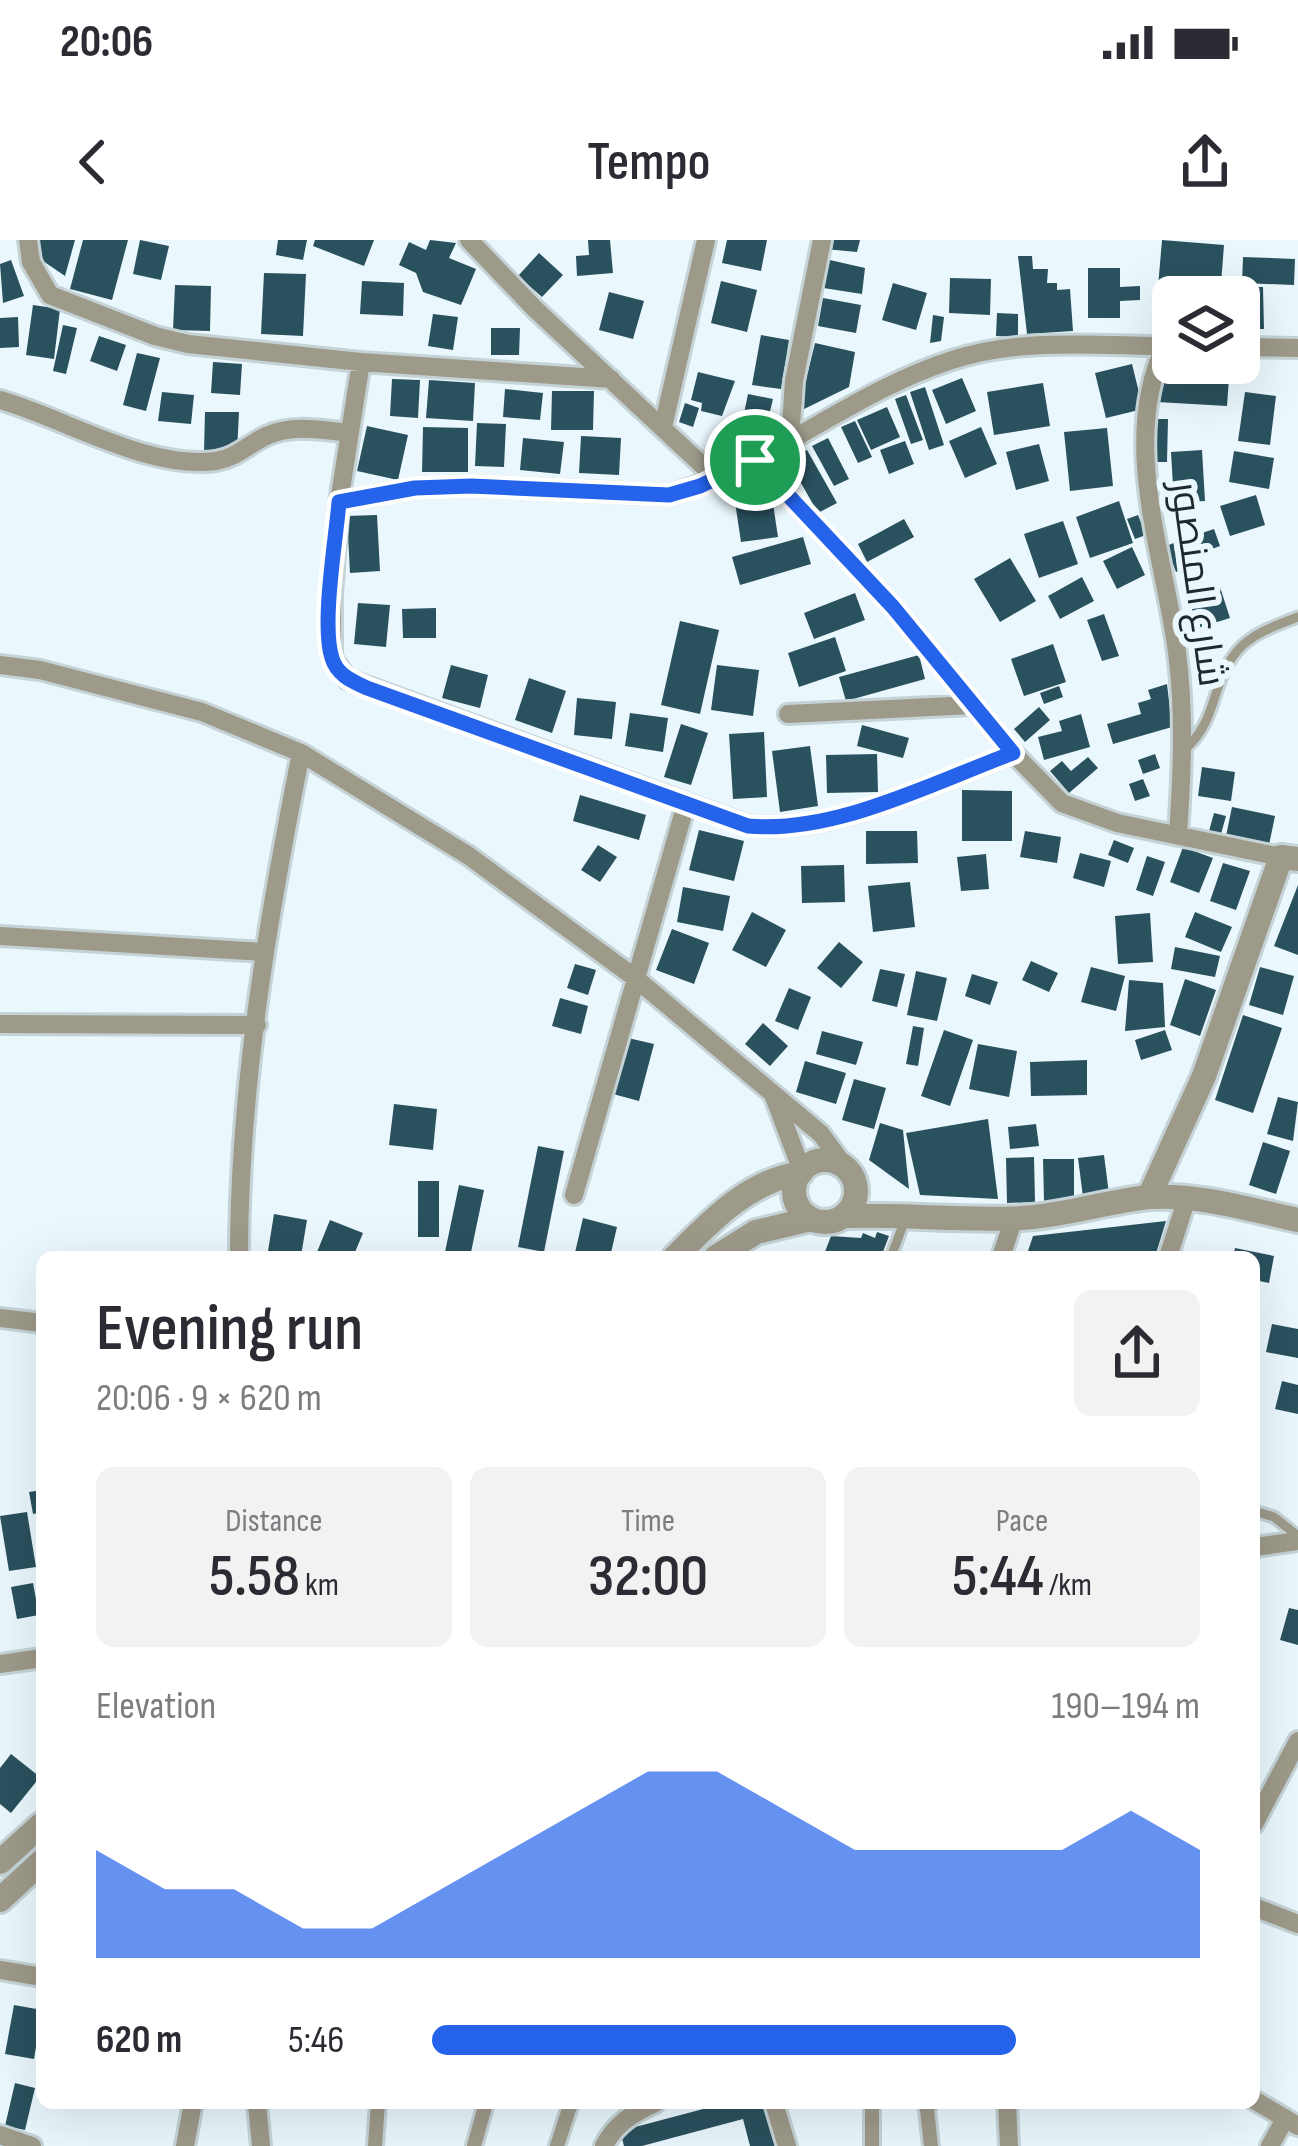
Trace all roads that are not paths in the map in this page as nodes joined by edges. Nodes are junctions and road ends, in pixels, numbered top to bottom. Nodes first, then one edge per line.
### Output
1 (28, 240) edge
2 (469, 240) edge
3 (706, 240) edge
4 (822, 240) edge
5 (1152, 346) edge
6 (1260, 347) edge
7 (1298, 348) edge
8 (361, 362) junction
9 (611, 380) junction
10 (1152, 381) edge
11 (0, 400) edge
12 (663, 427) junction
13 (350, 433) junction
14 (790, 441) junction
15 (755, 460) junction
16 (717, 479) junction
17 (339, 502) junction
18 (1298, 617) edge
19 (0, 665) edge
20 (972, 705) junction
21 (788, 714) dead end
22 (1183, 752) junction
23 (301, 753) junction
24 (1013, 753) junction
25 (686, 804) junction
26 (1178, 835) junction
27 (1289, 858) edge
28 (0, 936) edge
29 (264, 952) junction
30 (634, 977) junction
31 (0, 1024) edge
32 (257, 1025) junction
33 (771, 1090) junction
34 (801, 1172) junction
35 (851, 1175) junction
36 (574, 1195) dead end
37 (1148, 1198) junction
38 (1187, 1198) junction
39 (907, 1214) junction
40 (844, 1216) junction
41 (1014, 1218) junction
42 (811, 1219) junction
43 (1298, 1220) edge
44 (239, 1251) edge
45 (681, 1251) edge
46 (726, 1251) edge
47 (894, 1251) edge
48 (1002, 1251) edge
49 (1170, 1251) edge
50 (0, 1318) edge
51 (36, 1322) edge
52 (1260, 1512) edge
53 (1298, 1539) edge
54 (1260, 1546) edge
55 (36, 1659) edge
56 (0, 1664) edge
57 (1297, 1747) edge
58 (1260, 1813) edge
59 (36, 1829) edge
60 (0, 1862) edge
61 (36, 1867) edge
62 (0, 1900) edge
63 (1260, 1909) edge
64 (1298, 1924) edge
65 (0, 1970) edge
66 (36, 1976) edge
67 (1260, 2103) edge
68 (193, 2109) edge
69 (258, 2109) edge
70 (378, 2109) edge
71 (484, 2109) edge
72 (569, 2109) edge
73 (644, 2109) edge
74 (776, 2109) edge
75 (872, 2109) edge
76 (927, 2109) edge
77 (1006, 2109) edge
78 (1292, 2122) edge
79 (0, 2135) edge
80 (32, 2146) edge
81 (184, 2146) edge
82 (261, 2146) edge
83 (375, 2146) edge
84 (474, 2146) edge
85 (556, 2146) edge
86 (604, 2146) edge
87 (788, 2146) edge
88 (872, 2146) edge
89 (932, 2146) edge
90 (1009, 2146) edge
91 (1270, 2146) edge

1 - 8 street
2 - 9 street
3 - 12 street
4 - 14 street
5 - 14 street
6 - 7 street
8 - 9 street
8 - 13 street
9 - 12 street
10 - 22 street, شارع المنصور
11 - 13 street
12 - 16 street
13 - 17 street
14 - 15 street
15 - 16 street
15 - 20 street
16 - 17 street
17 - 25 street
18 - 22 lane
19 - 23 street
20 - 21 street
20 - 24 street
22 - 26 street, شارع المنصور
23 - 29 street
23 - 30 street
24 - 25 street
24 - 26 street
25 - 30 street
26 - 27 street
27 - 37 street
28 - 29 street
29 - 32 street
30 - 33 street
30 - 36 street
31 - 32 street
32 - 44 street
33 - 34 street
33 - 35 street
34 - 35 street
34 - 42 street
34 - 45 street
35 - 39 street
35 - 40 street
37 - 38 street
37 - 41 street
38 - 43 street
38 - 49 street
39 - 40 street
39 - 41 street
39 - 47 lane
40 - 42 street
41 - 48 street
42 - 46 street
50 - 51 street
52 - 53 lane
53 - 54 street
55 - 56 street
57 - 58 street
59 - 60 street
61 - 62 street
63 - 64 street
65 - 66 street
67 - 78 street
68 - 81 street
69 - 82 street
70 - 83 street
71 - 84 street
72 - 85 street
73 - 86 street
74 - 87 street
75 - 88 street
76 - 89 street
77 - 90 street
78 - 91 street
79 - 80 street

